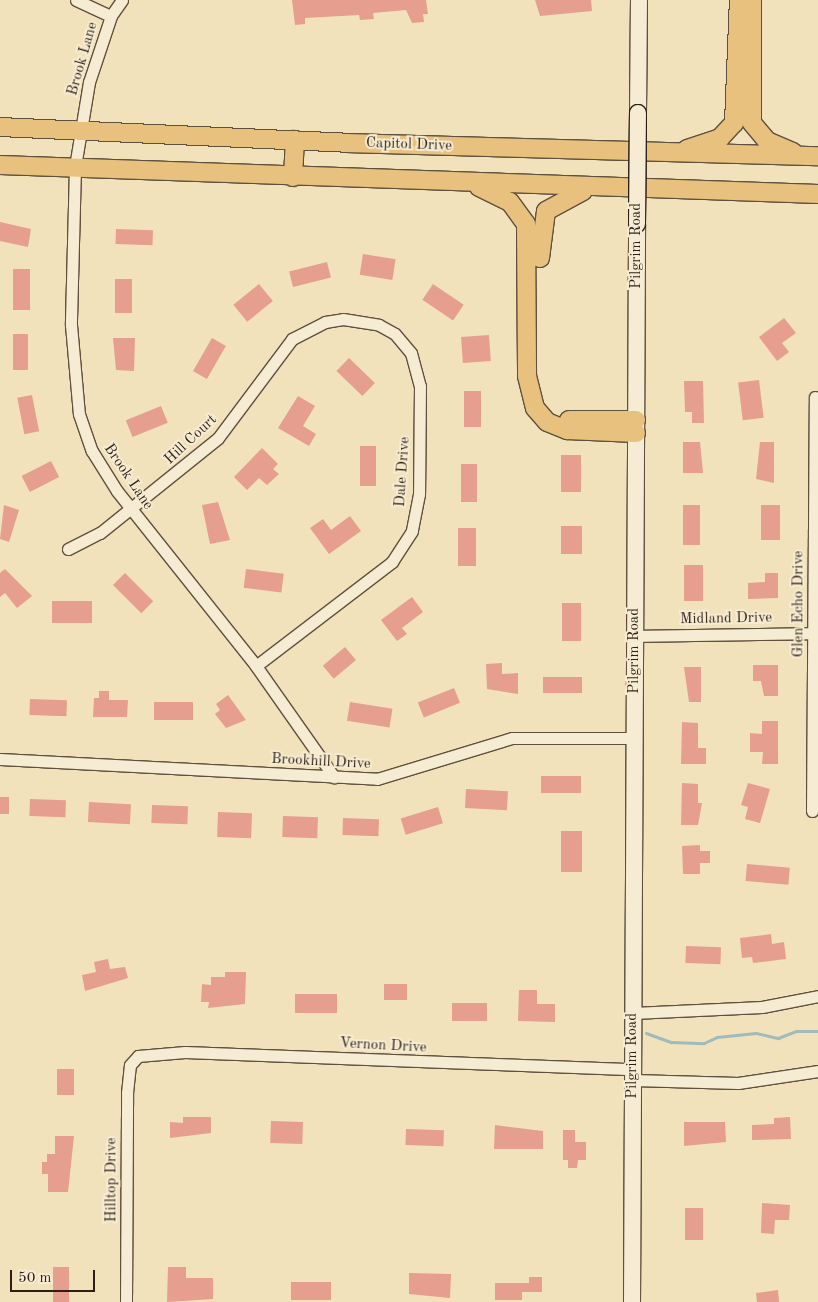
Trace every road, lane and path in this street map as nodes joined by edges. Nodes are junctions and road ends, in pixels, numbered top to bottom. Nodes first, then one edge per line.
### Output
1 (76, 0) edge
2 (122, 0) edge
3 (639, 0) edge
4 (739, 0) edge
5 (752, 0) edge
6 (111, 16) junction
7 (0, 127) edge
8 (81, 129) junction
9 (295, 140) junction
10 (673, 154) junction
11 (810, 156) edge
12 (0, 165) edge
13 (75, 167) junction
14 (293, 177) junction
15 (474, 185) junction
16 (590, 188) junction
17 (818, 194) edge
18 (310, 328) joint
19 (815, 397) dead end
20 (636, 427) junction
21 (130, 510) junction
22 (68, 549) dead end
23 (815, 633) edge
24 (635, 636) junction
25 (256, 666) junction
26 (635, 738) junction
27 (0, 759) edge
28 (334, 777) junction
29 (812, 811) dead end
30 (818, 996) edge
31 (633, 1013) junction
32 (133, 1060) joint
33 (818, 1071) edge
34 (633, 1074) junction
35 (126, 1302) edge
36 (632, 1302) edge

1 - 6 street
2 - 6 street, Brook Lane
3 - 20 main road, Pilgrim Road, bridge
4 - 10 main road
5 - 11 main road
6 - 8 street, Brook Lane
7 - 8 main road, Capitol Drive
8 - 9 main road, Capitol Drive
8 - 13 street, Brook Lane
9 - 10 main road, Capitol Drive
9 - 14 main road
10 - 11 main road, Capitol Drive
12 - 13 main road
13 - 14 main road
13 - 21 street, Brook Lane
14 - 15 main road
15 - 16 main road
15 - 20 main road
16 - 17 main road
16 - 20 main road
18 - 21 street, Hill Court
18 - 25 street, Dale Drive
19 - 23 street, Glen Echo Drive
20 - 24 main road, Pilgrim Road
21 - 22 street, Hill Court
21 - 25 street, Brook Lane
23 - 24 street, Midland Drive
23 - 29 street, Glen Echo Drive
24 - 26 main road, Pilgrim Road
25 - 28 street, Brook Lane
26 - 28 street, Brookhill Drive
26 - 31 main road, Pilgrim Road
27 - 28 street, Brookhill Drive
30 - 31 street
31 - 34 main road, Pilgrim Road
32 - 34 street, Vernon Drive
32 - 35 street, Hilltop Drive
33 - 34 street, Vernon Drive
34 - 36 main road, Pilgrim Road

